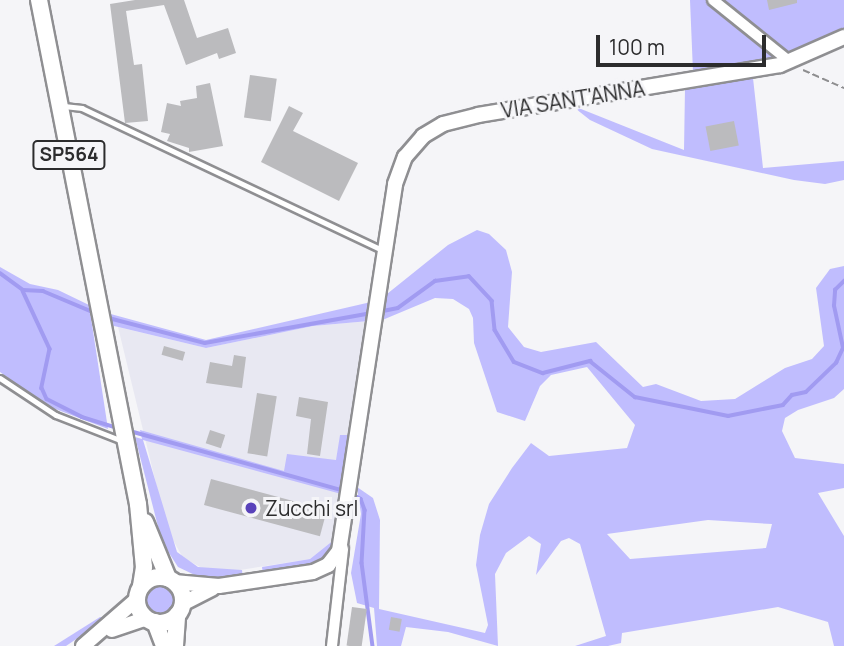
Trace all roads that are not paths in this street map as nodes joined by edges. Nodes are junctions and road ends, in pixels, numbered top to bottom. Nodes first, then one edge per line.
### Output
1 (39, 0) edge
2 (713, 0) edge
3 (844, 37) edge
4 (790, 62) junction
5 (60, 107) junction
6 (383, 250) junction
7 (0, 378) edge
8 (122, 432) junction
9 (138, 504) junction
10 (344, 540) junction
11 (171, 580) junction
12 (219, 586) junction
13 (139, 593) junction
14 (179, 610) junction
15 (150, 620) junction
16 (100, 634) junction
17 (83, 646) edge
18 (164, 646) edge
19 (175, 646) edge
20 (332, 646) edge

1 - 5 main road, SP564
2 - 4 street
3 - 4 street, VIA SANT'ANNA
4 - 6 street, VIA SANT'ANNA
5 - 6 lane
5 - 8 main road, SP564
6 - 10 street, VIA SANT'ANNA
7 - 8 lane
8 - 9 main road, SP564
9 - 11 main road, SP564
9 - 13 main road, SP564
10 - 12 street
10 - 20 street
11 - 12 street
11 - 13 main road
11 - 14 main road, SP564
12 - 14 street
13 - 15 main road, SP564
13 - 16 street
14 - 15 main road
14 - 19 main road, SP564
15 - 16 street
15 - 18 main road, SP564
16 - 17 street

